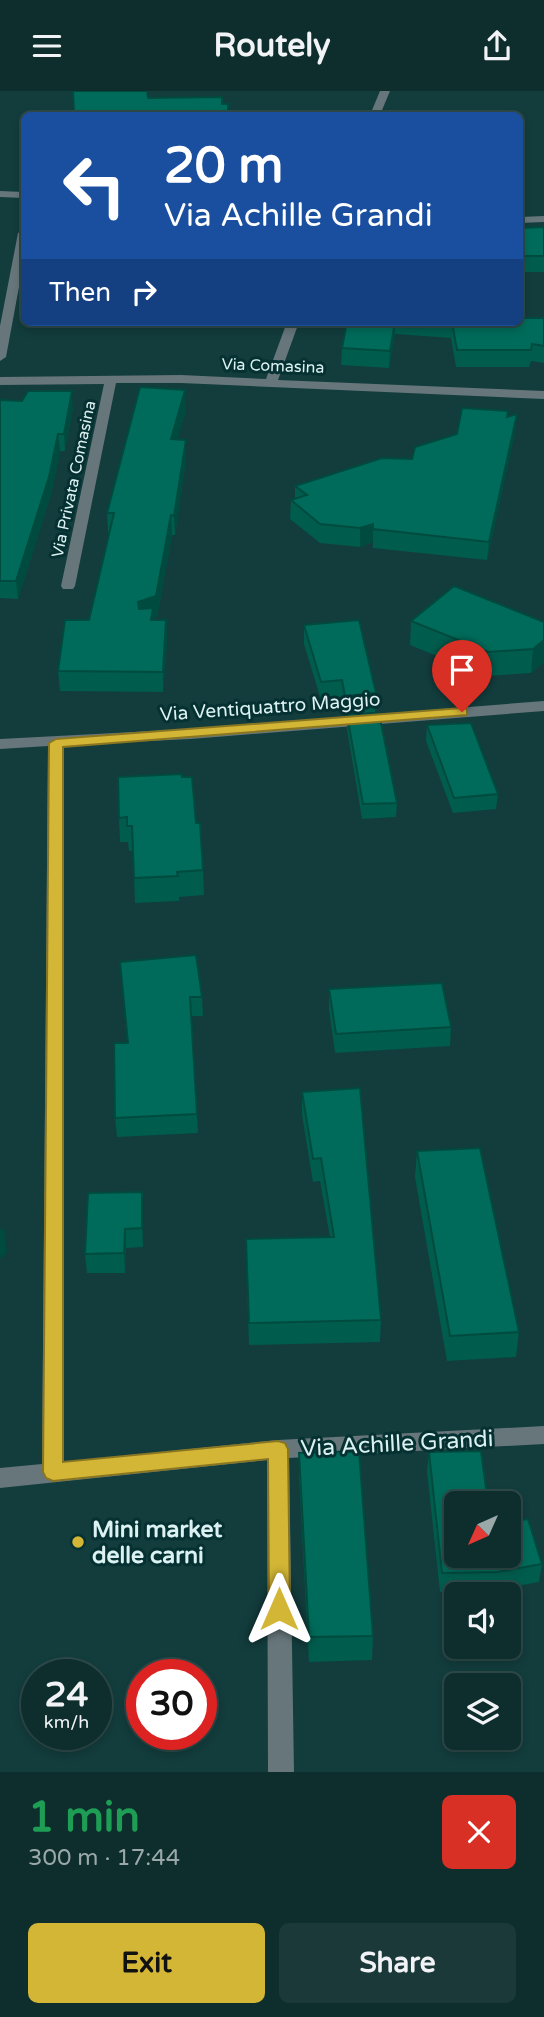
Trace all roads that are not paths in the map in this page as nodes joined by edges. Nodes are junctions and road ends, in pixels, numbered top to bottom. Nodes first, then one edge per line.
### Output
1 (385, 91) edge
2 (376, 112) edge
3 (0, 194) edge
4 (21, 195) edge
5 (544, 219) edge
6 (523, 220) edge
7 (21, 248) edge
8 (292, 326) edge
9 (0, 356) edge
10 (111, 379) junction
11 (0, 381) edge
12 (271, 382) junction
13 (544, 395) edge
14 (68, 586) dead end
15 (544, 706) edge
16 (56, 743) junction
17 (0, 744) edge
18 (544, 1435) edge
19 (278, 1449) junction
20 (53, 1472) junction
21 (0, 1478) edge
22 (281, 1772) edge

1 - 2 street
3 - 4 street
5 - 6 street
7 - 9 street
8 - 12 street
10 - 11 street, Via Comasina
10 - 12 street, Via Comasina
10 - 14 street, Via Privata Comasina
12 - 13 street, Via Comasina
15 - 16 street, Via Ventiquattro Maggio
16 - 17 street, Via Ventiquattro Maggio
16 - 20 street
18 - 19 street, Via Achille Grandi
19 - 20 street, Via Achille Grandi
19 - 22 street
20 - 21 street, Via Achille Grandi

